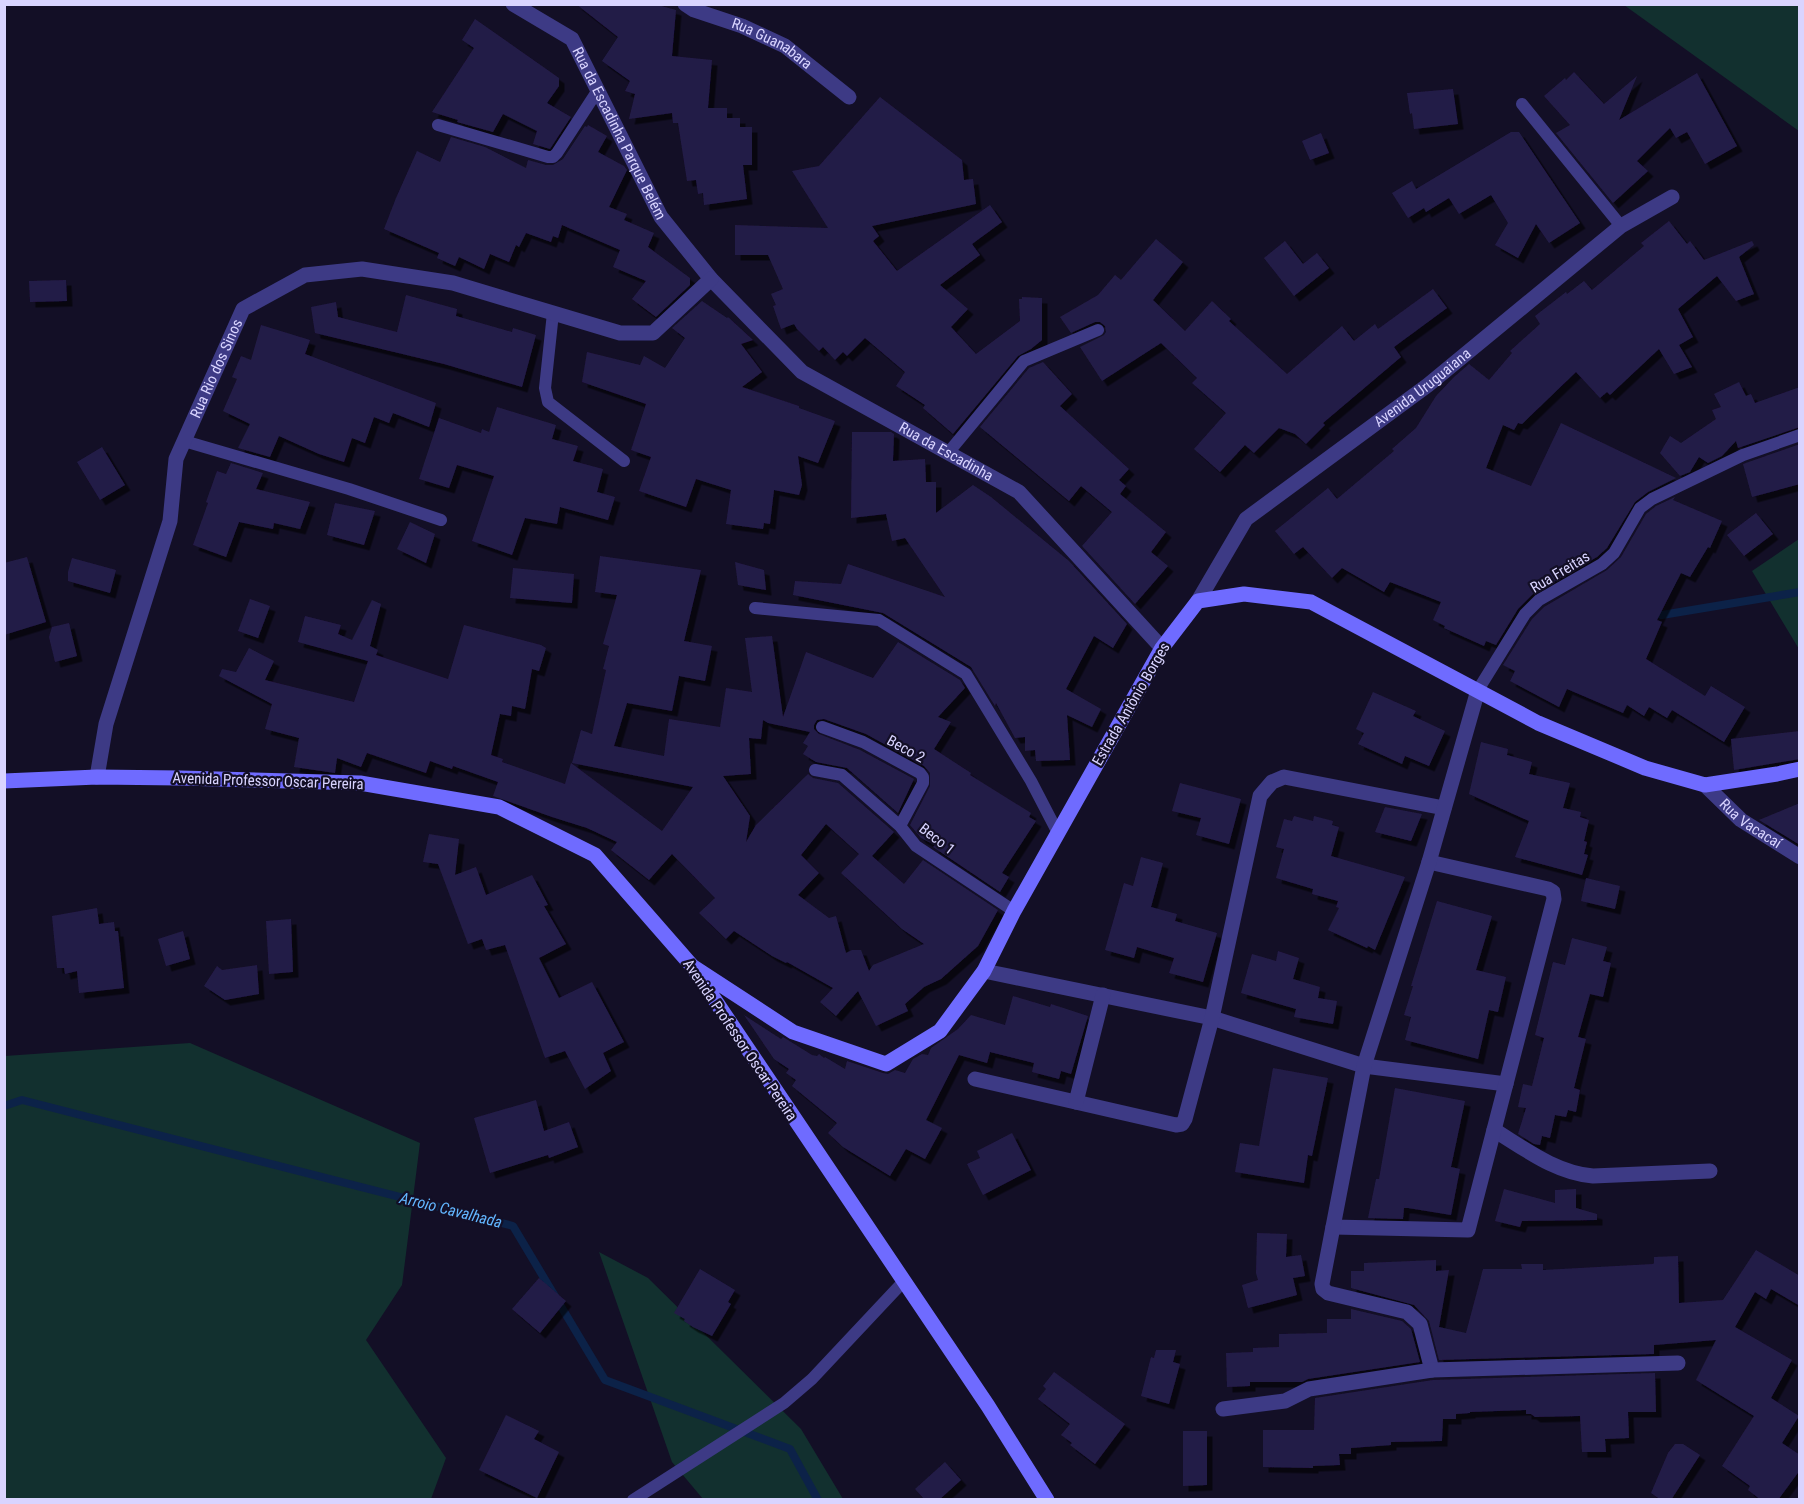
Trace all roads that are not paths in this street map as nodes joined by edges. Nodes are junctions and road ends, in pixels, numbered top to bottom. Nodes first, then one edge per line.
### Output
1 (513, 4) edge
2 (685, 4) edge
3 (598, 90) junction
4 (849, 98) dead end
5 (1522, 104) dead end
6 (438, 125) dead end
7 (1672, 197) dead end
8 (1621, 226) junction
9 (711, 279) junction
10 (553, 313) junction
11 (1098, 330) dead end
12 (1800, 435) edge
13 (184, 441) junction
14 (948, 453) junction
15 (624, 461) dead end
16 (441, 520) dead end
17 (1198, 601) junction
18 (754, 608) dead end
19 (1162, 648) junction
20 (1478, 690) junction
21 (822, 727) dead end
22 (1800, 769) edge
23 (815, 770) dead end
24 (97, 777) junction
25 (4, 781) edge
26 (1705, 785) junction
27 (1444, 808) junction
28 (900, 826) junction
29 (1058, 833) junction
30 (1800, 857) edge
31 (1429, 862) junction
32 (1014, 911) junction
33 (692, 966) junction
34 (984, 971) junction
35 (1103, 995) junction
36 (1212, 1017) junction
37 (1364, 1066) junction
38 (975, 1079) dead end
39 (1506, 1084) junction
40 (1076, 1102) junction
41 (1494, 1130) junction
42 (1710, 1172) dead end
43 (1333, 1227) junction
44 (904, 1281) junction
45 (1678, 1363) dead end
46 (1432, 1370) junction
47 (1223, 1409) dead end
48 (633, 1500) edge
49 (1047, 1500) edge

1 - 3 street, Rua da Escadinha Parque Belém
2 - 4 street, Rua Guanabara
3 - 6 lane
3 - 9 street, Rua da Escadinha Parque Belém
5 - 8 lane
7 - 8 street, Avenida Uruguaiana
8 - 17 street, Avenida Uruguaiana
9 - 10 street, Rua Rio dos Sinos
9 - 14 street, Rua da Escadinha
10 - 13 street, Rua Rio dos Sinos
10 - 15 lane
11 - 14 lane
12 - 20 lane, Rua Freitas
13 - 16 lane
13 - 24 street, Rua Rio dos Sinos
14 - 19 street, Rua da Escadinha
17 - 19 street, Estrada Antônio Borges
17 - 20 street
18 - 29 lane
19 - 29 street, Estrada Antônio Borges
20 - 26 street
20 - 27 street
21 - 28 lane, Beco 2
22 - 26 street
23 - 28 lane, Beco 1
24 - 25 street, Avenida Professor Oscar Pereira
24 - 33 street, Avenida Professor Oscar Pereira
26 - 30 street, Rua Vacacaí
27 - 31 street
27 - 36 street
28 - 32 lane, Beco 1
29 - 32 street, Estrada Antônio Borges
31 - 37 street
31 - 39 street
32 - 34 street, Estrada Antônio Borges
33 - 34 street, Estrada Antônio Borges
33 - 44 street, Avenida Professor Oscar Pereira
34 - 35 street
35 - 36 street
35 - 40 street
36 - 37 street
36 - 40 street
37 - 39 street
37 - 43 street
38 - 40 street
39 - 41 street
41 - 42 street
41 - 43 street
43 - 46 street
44 - 48 lane
44 - 49 street, Avenida Professor Oscar Pereira
45 - 46 street
46 - 47 street

